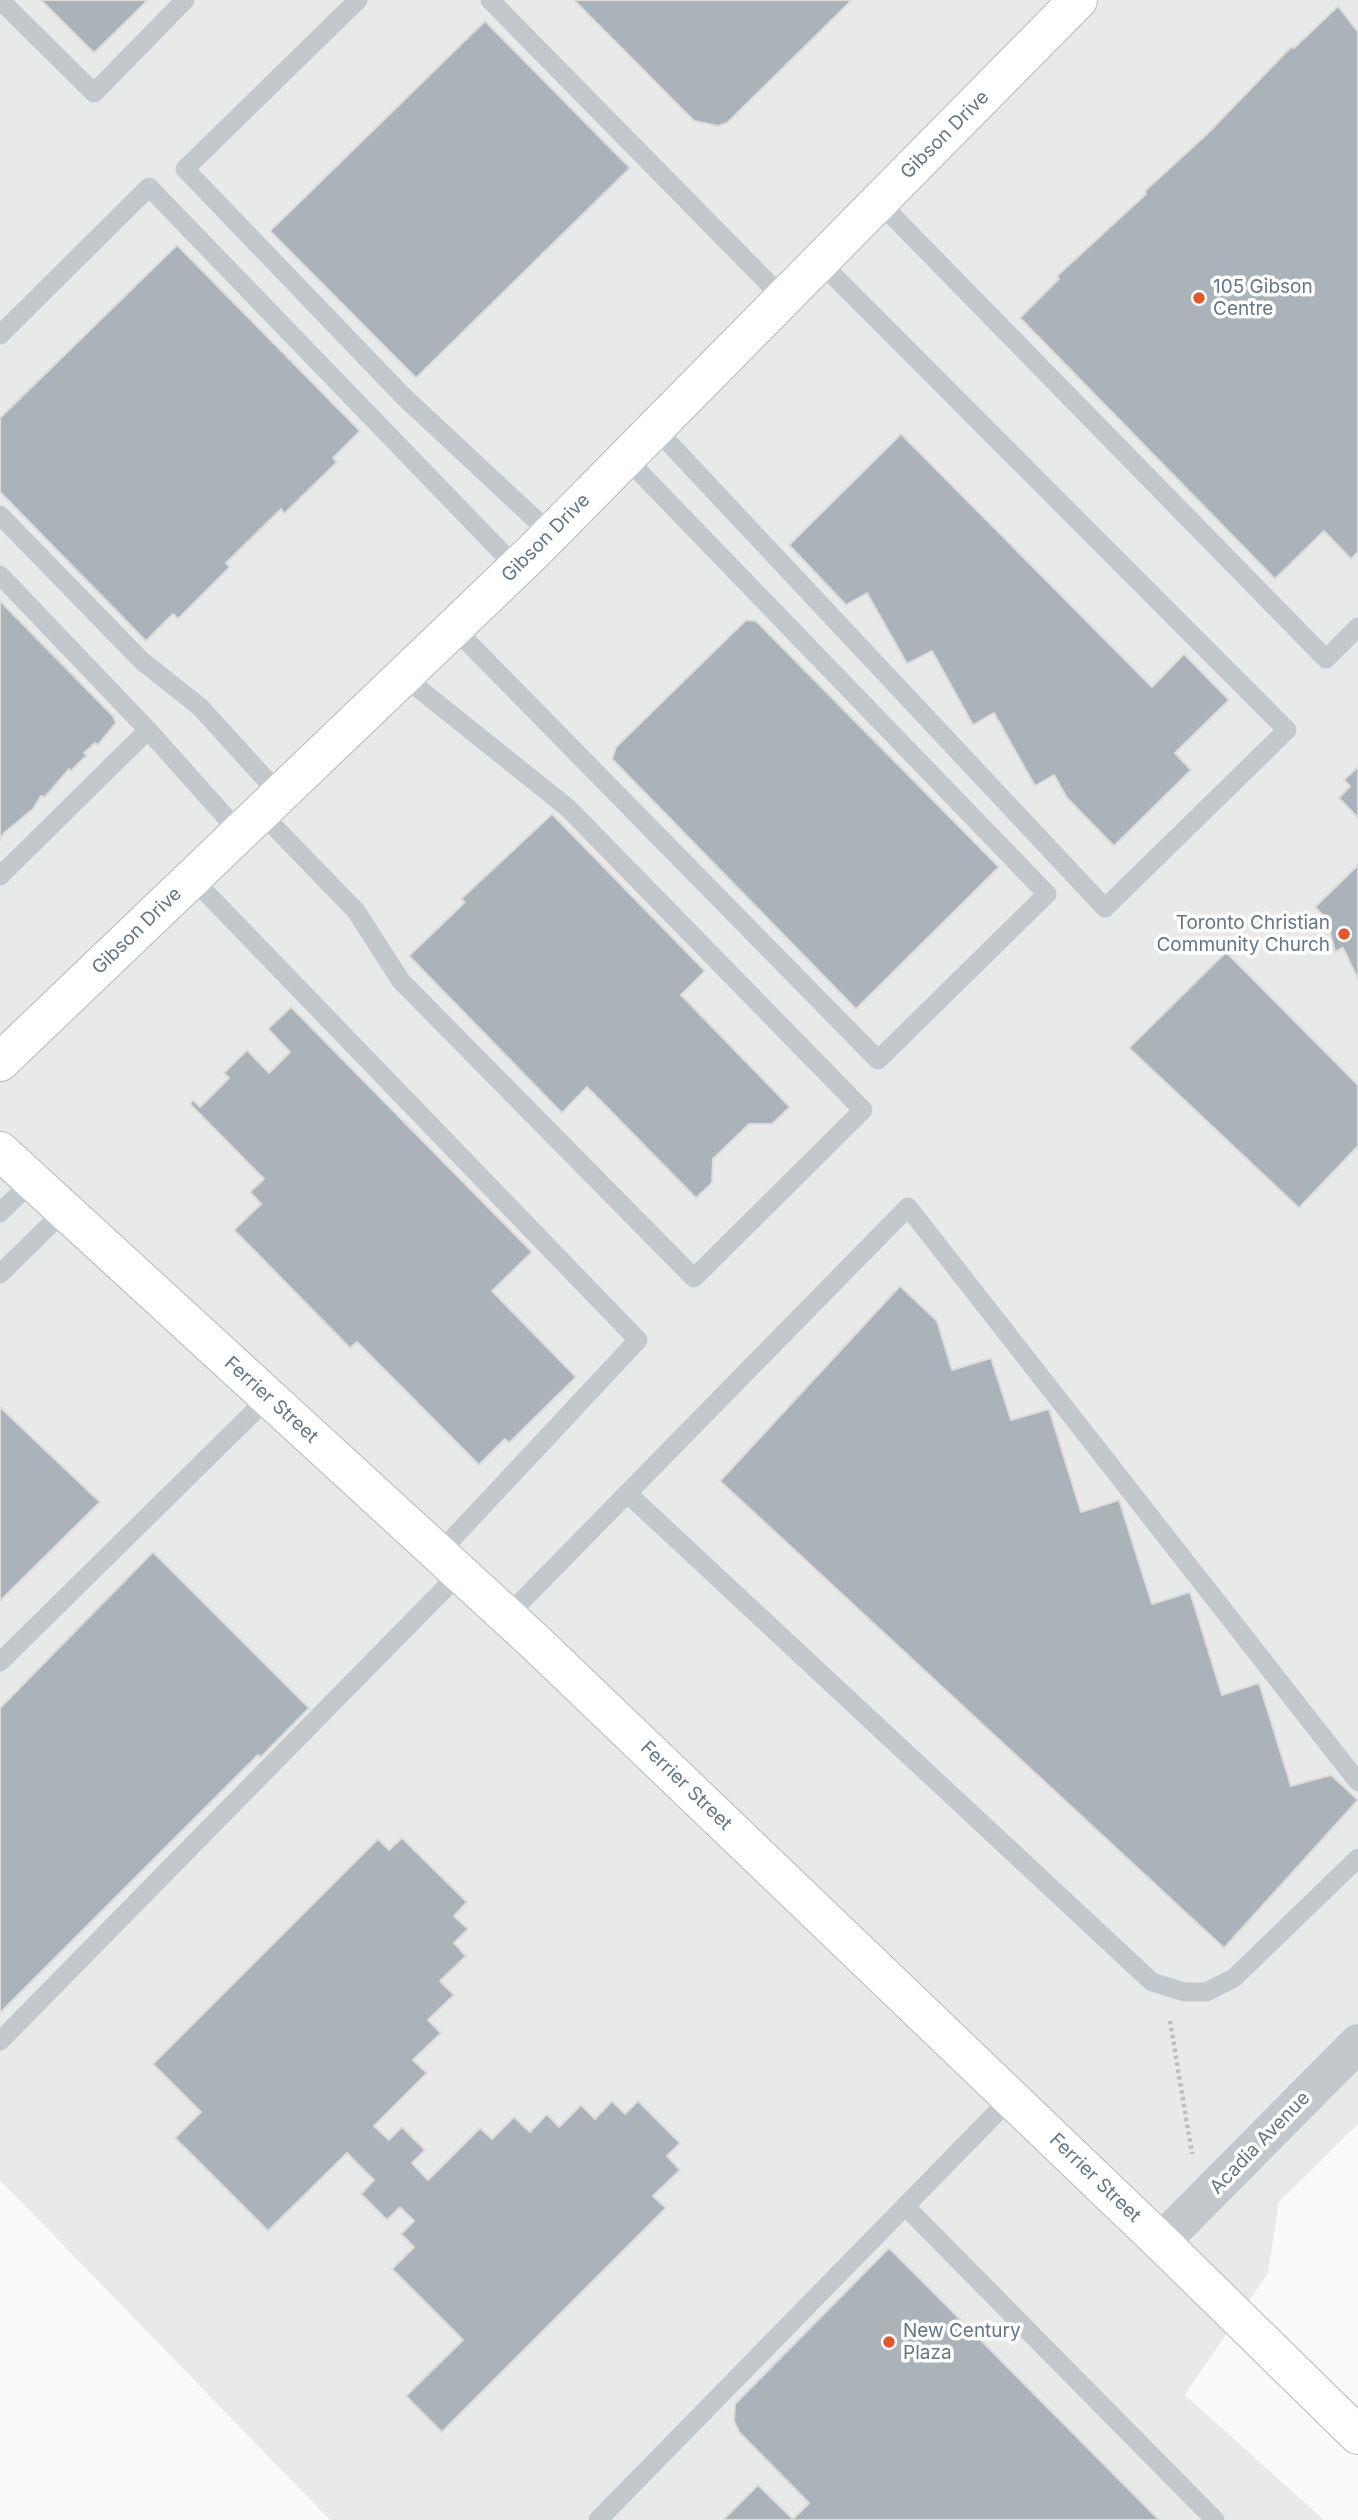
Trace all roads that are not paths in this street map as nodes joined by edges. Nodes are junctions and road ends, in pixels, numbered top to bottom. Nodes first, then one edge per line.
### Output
1 (0, 0) edge
2 (185, 0) edge
3 (358, 0) edge
4 (490, 0) edge
5 (1078, 0) edge
6 (879, 202) junction
7 (820, 261) junction
8 (784, 299) junction
9 (0, 335) edge
10 (655, 428) junction
11 (626, 458) junction
12 (0, 515) edge
13 (551, 534) junction
14 (517, 568) junction
15 (0, 575) edge
16 (1358, 627) edge
17 (454, 628) junction
18 (403, 676) junction
19 (148, 730) junction
20 (260, 813) junction
21 (0, 876) edge
22 (192, 878) junction
23 (0, 1062) edge
24 (0, 1151) edge
25 (32, 1181) junction
26 (64, 1211) junction
27 (0, 1213) edge
28 (0, 1274) edge
29 (268, 1398) junction
30 (627, 1493) junction
31 (449, 1563) junction
32 (507, 1616) junction
33 (0, 1662) edge
34 (1358, 1782) edge
35 (1358, 1858) edge
36 (0, 2041) edge
37 (1358, 2043) edge
38 (1011, 2098) junction
39 (905, 2206) junction
40 (1161, 2242) junction
41 (1358, 2435) edge
42 (598, 2520) edge
43 (1215, 2520) edge

1 - 2 lane
3 - 13 lane
4 - 8 lane
5 - 6 main road, Gibson Drive
6 - 7 main road, Gibson Drive
6 - 16 lane
7 - 8 main road, Gibson Drive
7 - 10 lane
8 - 10 main road, Gibson Drive
9 - 14 lane
10 - 11 main road, Gibson Drive
11 - 13 main road, Gibson Drive
11 - 17 lane
12 - 20 lane
13 - 14 main road, Gibson Drive
14 - 17 main road, Gibson Drive
15 - 19 lane
17 - 18 main road, Gibson Drive
18 - 20 main road, Gibson Drive
18 - 20 lane
19 - 20 lane
19 - 21 lane
20 - 22 main road, Gibson Drive
22 - 23 main road, Gibson Drive
22 - 31 lane
24 - 25 main road, Ferrier Street
25 - 26 main road, Ferrier Street
25 - 27 lane
26 - 28 lane
26 - 29 main road, Ferrier Street
29 - 31 main road, Ferrier Street
29 - 33 lane
30 - 32 lane
30 - 34 lane
30 - 35 lane
31 - 32 main road, Ferrier Street
31 - 36 lane
32 - 38 main road, Ferrier Street
37 - 40 street, Acadia Avenue
38 - 39 lane
38 - 40 main road, Ferrier Street
39 - 42 lane
39 - 43 lane
40 - 41 main road, Ferrier Street

